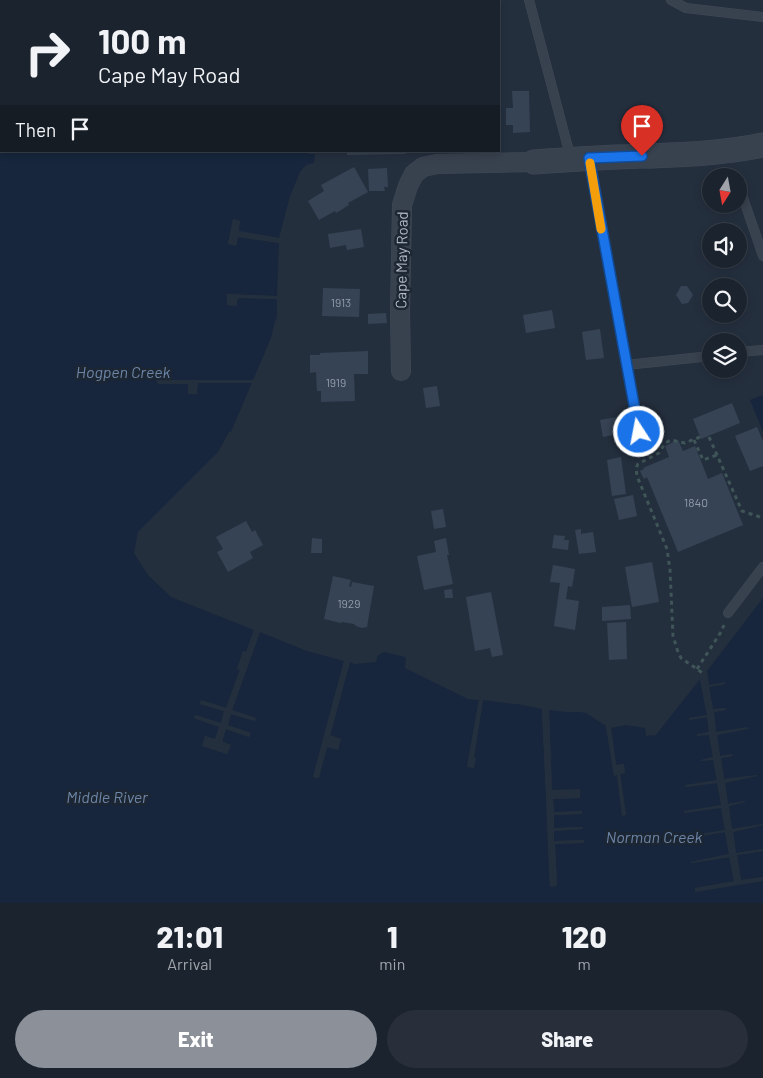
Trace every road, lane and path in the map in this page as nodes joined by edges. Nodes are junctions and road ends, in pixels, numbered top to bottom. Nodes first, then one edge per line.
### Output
1 (529, 0) edge
2 (671, 0) edge
3 (763, 17) edge
4 (763, 146) edge
5 (580, 159) junction
6 (534, 162) joint
7 (748, 212) edge
8 (763, 256) edge
9 (763, 350) edge
10 (747, 351) edge
11 (702, 357) edge
12 (626, 365) junction
13 (401, 371) dead end
14 (639, 432) dead end
15 (700, 437) dead end
16 (709, 437) dead end
17 (694, 440) junction
18 (717, 455) junction
19 (763, 518) edge
20 (763, 567) edge
21 (728, 613) joint
22 (698, 669) junction
23 (704, 674) dead end

1 - 5 lane
2 - 3 lane
4 - 5 street, Cape May Road
5 - 6 street, Cape May Road
5 - 12 lane
6 - 13 street, Cape May Road
7 - 8 lane
9 - 10 lane
11 - 12 lane
12 - 14 lane
15 - 17 path
16 - 18 path
17 - 18 path
17 - 22 path
18 - 19 path
20 - 21 lane
21 - 22 path
22 - 23 path

